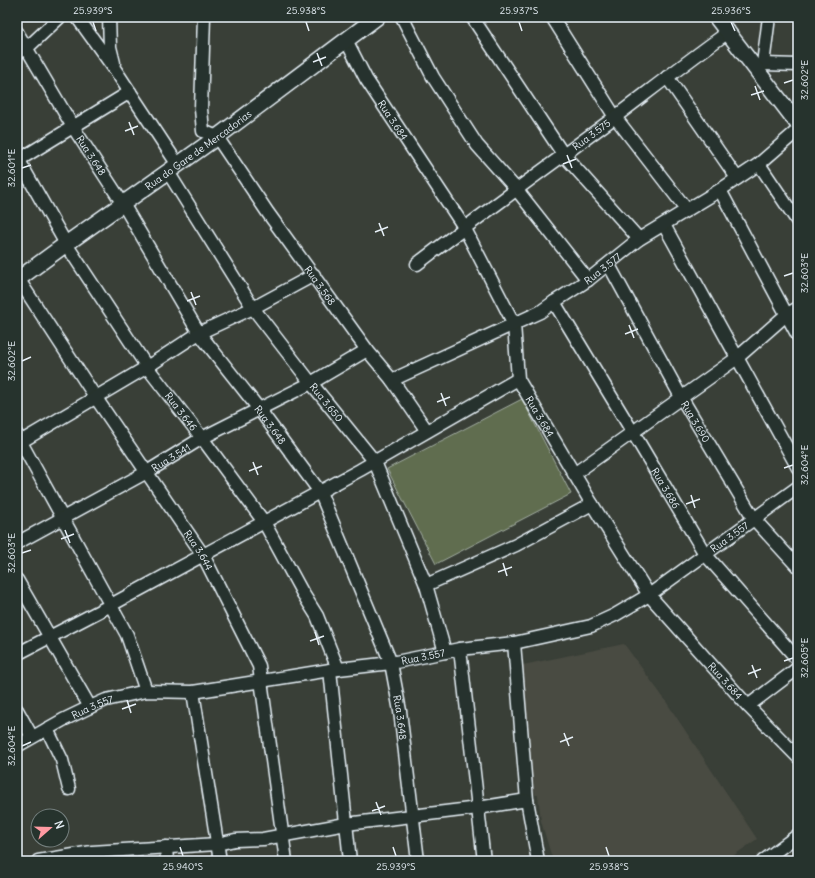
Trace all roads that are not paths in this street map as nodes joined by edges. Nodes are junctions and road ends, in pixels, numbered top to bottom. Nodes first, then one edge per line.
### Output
1 (60, 17) edge
2 (77, 17) edge
3 (109, 17) edge
4 (204, 17) edge
5 (377, 17) edge
6 (402, 17) edge
7 (472, 17) edge
8 (552, 17) edge
9 (716, 17) edge
10 (769, 17) edge
11 (17, 32) edge
12 (726, 33) junction
13 (346, 40) junction
14 (22, 50) edge
15 (798, 65) edge
16 (760, 66) junction
17 (116, 71) junction
18 (667, 77) junction
19 (130, 92) junction
20 (615, 117) junction
21 (798, 124) edge
22 (73, 127) junction
23 (798, 130) edge
24 (217, 137) junction
25 (563, 154) junction
26 (18, 159) edge
27 (759, 164) junction
28 (173, 169) junction
29 (737, 178) junction
30 (517, 190) junction
31 (720, 190) junction
32 (123, 204) junction
33 (687, 210) junction
34 (798, 222) edge
35 (664, 225) junction
36 (464, 227) junction
37 (639, 239) junction
38 (66, 244) junction
39 (417, 264) dead end
40 (608, 265) junction
41 (314, 275) junction
42 (17, 279) edge
43 (588, 280) junction
44 (554, 302) junction
45 (254, 308) junction
46 (798, 308) edge
47 (786, 315) junction
48 (514, 324) junction
49 (199, 334) junction
50 (798, 336) edge
51 (367, 350) junction
52 (736, 358) junction
53 (147, 367) junction
54 (518, 379) junction
55 (392, 380) junction
56 (311, 383) junction
57 (680, 397) junction
58 (96, 398) junction
59 (259, 409) junction
60 (427, 431) junction
61 (632, 431) junction
62 (202, 438) junction
63 (18, 440) edge
64 (375, 462) junction
65 (798, 468) edge
66 (147, 472) junction
67 (574, 474) junction
68 (798, 487) edge
69 (320, 492) junction
70 (592, 504) junction
71 (62, 517) junction
72 (754, 519) junction
73 (264, 522) junction
74 (17, 543) edge
75 (705, 554) junction
76 (204, 555) junction
77 (798, 567) edge
78 (17, 580) edge
79 (426, 585) junction
80 (649, 595) junction
81 (111, 605) junction
82 (50, 636) junction
83 (514, 643) junction
84 (460, 649) junction
85 (445, 652) junction
86 (17, 654) edge
87 (798, 660) edge
88 (391, 663) junction
89 (798, 668) edge
90 (334, 670) junction
91 (261, 682) junction
92 (146, 691) junction
93 (193, 692) junction
94 (748, 706) junction
95 (90, 707) junction
96 (17, 710) edge
97 (47, 729) junction
98 (32, 737) junction
99 (17, 746) edge
100 (798, 757) edge
101 (69, 789) dead end
102 (527, 800) junction
103 (478, 808) junction
104 (413, 816) junction
105 (346, 824) junction
106 (798, 835) edge
107 (283, 836) junction
108 (217, 844) junction
109 (166, 847) junction
110 (93, 857) edge
111 (38, 861) edge
112 (167, 861) edge
113 (220, 861) edge
114 (286, 861) edge
115 (350, 861) edge
116 (418, 861) edge
117 (484, 861) edge
118 (538, 861) edge
119 (763, 861) edge

1 - 14 street
2 - 17 street, Rua 3.650
3 - 17 street
4 - 24 street, Rua 3.568
5 - 13 street, Rua do Gare de Mercadorias
6 - 30 street
7 - 25 street
8 - 20 street
9 - 12 street
10 - 16 street
11 - 14 street, Rua 3.648
12 - 16 street
12 - 18 street, Rua 3.575
13 - 24 street, Rua do Gare de Mercadorias
13 - 36 street, Rua 3.684
14 - 22 street, Rua 3.648
15 - 16 street
16 - 21 street
17 - 19 street, Rua 3.650
18 - 20 street, Rua 3.575
18 - 29 street
19 - 22 street
19 - 28 street, Rua 3.650
20 - 25 street, Rua 3.575
20 - 33 street
22 - 26 street
22 - 32 street, Rua 3.648
23 - 27 street, Rua 3.577
24 - 28 street, Rua do Gare de Mercadorias
24 - 41 street, Rua 3.568
25 - 30 street, Rua 3.575
25 - 37 street
26 - 38 street, Rua 3.646
27 - 29 street, Rua 3.577
27 - 34 street
28 - 32 street, Rua do Gare de Mercadorias
28 - 45 street, Rua 3.650
29 - 31 street, Rua 3.577
30 - 36 street, Rua 3.575
30 - 43 street
31 - 33 street, Rua 3.577
31 - 47 street
32 - 38 street, Rua do Gare de Mercadorias
32 - 49 street, Rua 3.648
33 - 35 street, Rua 3.577
35 - 37 street, Rua 3.577
35 - 52 street
36 - 39 street, Rua 3.575
36 - 48 street, Rua 3.684
37 - 40 street, Rua 3.577
38 - 42 street, Rua do Gare de Mercadorias
38 - 53 street, Rua 3.646
40 - 43 street, Rua 3.577
40 - 57 street, Rua 3.690
41 - 45 street
41 - 51 street, Rua 3.568
42 - 58 street, Rua 3.644
43 - 44 street, Rua 3.577
44 - 48 street, Rua 3.577
44 - 61 street, Rua 3.686
45 - 49 street
45 - 56 street, Rua 3.650
46 - 47 street
47 - 50 street
47 - 52 street
48 - 54 street, Rua 3.684
48 - 55 street, Rua 3.577
49 - 53 street
49 - 59 street, Rua 3.648
51 - 55 street, Rua 3.568
51 - 56 street, Rua 3.541
52 - 57 street
52 - 65 street
53 - 58 street
53 - 62 street, Rua 3.646
54 - 60 street
54 - 67 street, Rua 3.684
55 - 60 street, Rua 3.568
56 - 59 street, Rua 3.541
56 - 64 street, Rua 3.650
57 - 61 street
57 - 72 street, Rua 3.690
58 - 63 street
58 - 66 street, Rua 3.644
59 - 62 street, Rua 3.541
59 - 69 street, Rua 3.648
60 - 64 street
61 - 67 street
61 - 75 street, Rua 3.686
62 - 66 street, Rua 3.541
62 - 73 street, Rua 3.646
63 - 71 street
64 - 69 street
64 - 79 street, Rua 3.650
66 - 71 street, Rua 3.541
66 - 76 street, Rua 3.644
67 - 70 street, Rua 3.684
68 - 72 street, Rua 3.557
69 - 73 street
69 - 88 street, Rua 3.648
70 - 79 street
70 - 80 street, Rua 3.684
71 - 74 street, Rua 3.541
71 - 81 street
72 - 75 street, Rua 3.557
72 - 77 street, Rua 3.690
73 - 76 street
73 - 90 street, Rua 3.646
75 - 80 street, Rua 3.557
75 - 87 street, Rua 3.686
76 - 81 street
76 - 91 street, Rua 3.644
78 - 82 street
79 - 85 street, Rua 3.650
80 - 83 street, Rua 3.557
80 - 94 street, Rua 3.684
81 - 82 street
81 - 92 street
82 - 86 street
82 - 95 street
83 - 84 street, Rua 3.557
83 - 102 street
84 - 85 street, Rua 3.557
84 - 103 street
85 - 88 street, Rua 3.557
88 - 90 street, Rua 3.557
88 - 104 street, Rua 3.648
89 - 94 street
90 - 91 street, Rua 3.557
90 - 105 street, Rua 3.646
91 - 93 street, Rua 3.557
91 - 107 street, Rua 3.644
92 - 93 street, Rua 3.557
92 - 95 street, Rua 3.557
93 - 108 street
94 - 100 street, Rua 3.684
95 - 97 street, Rua 3.557
96 - 98 street
97 - 98 street, Rua 3.557
97 - 101 street
98 - 99 street, Rua 3.557
102 - 103 street
102 - 118 street
103 - 104 street
103 - 117 street
104 - 105 street
104 - 116 street, Rua 3.648
105 - 107 street
105 - 115 street, Rua 3.646
106 - 119 street
107 - 108 street
107 - 114 street, Rua 3.644
108 - 109 street
108 - 113 street
109 - 110 street
109 - 112 street
110 - 111 street

